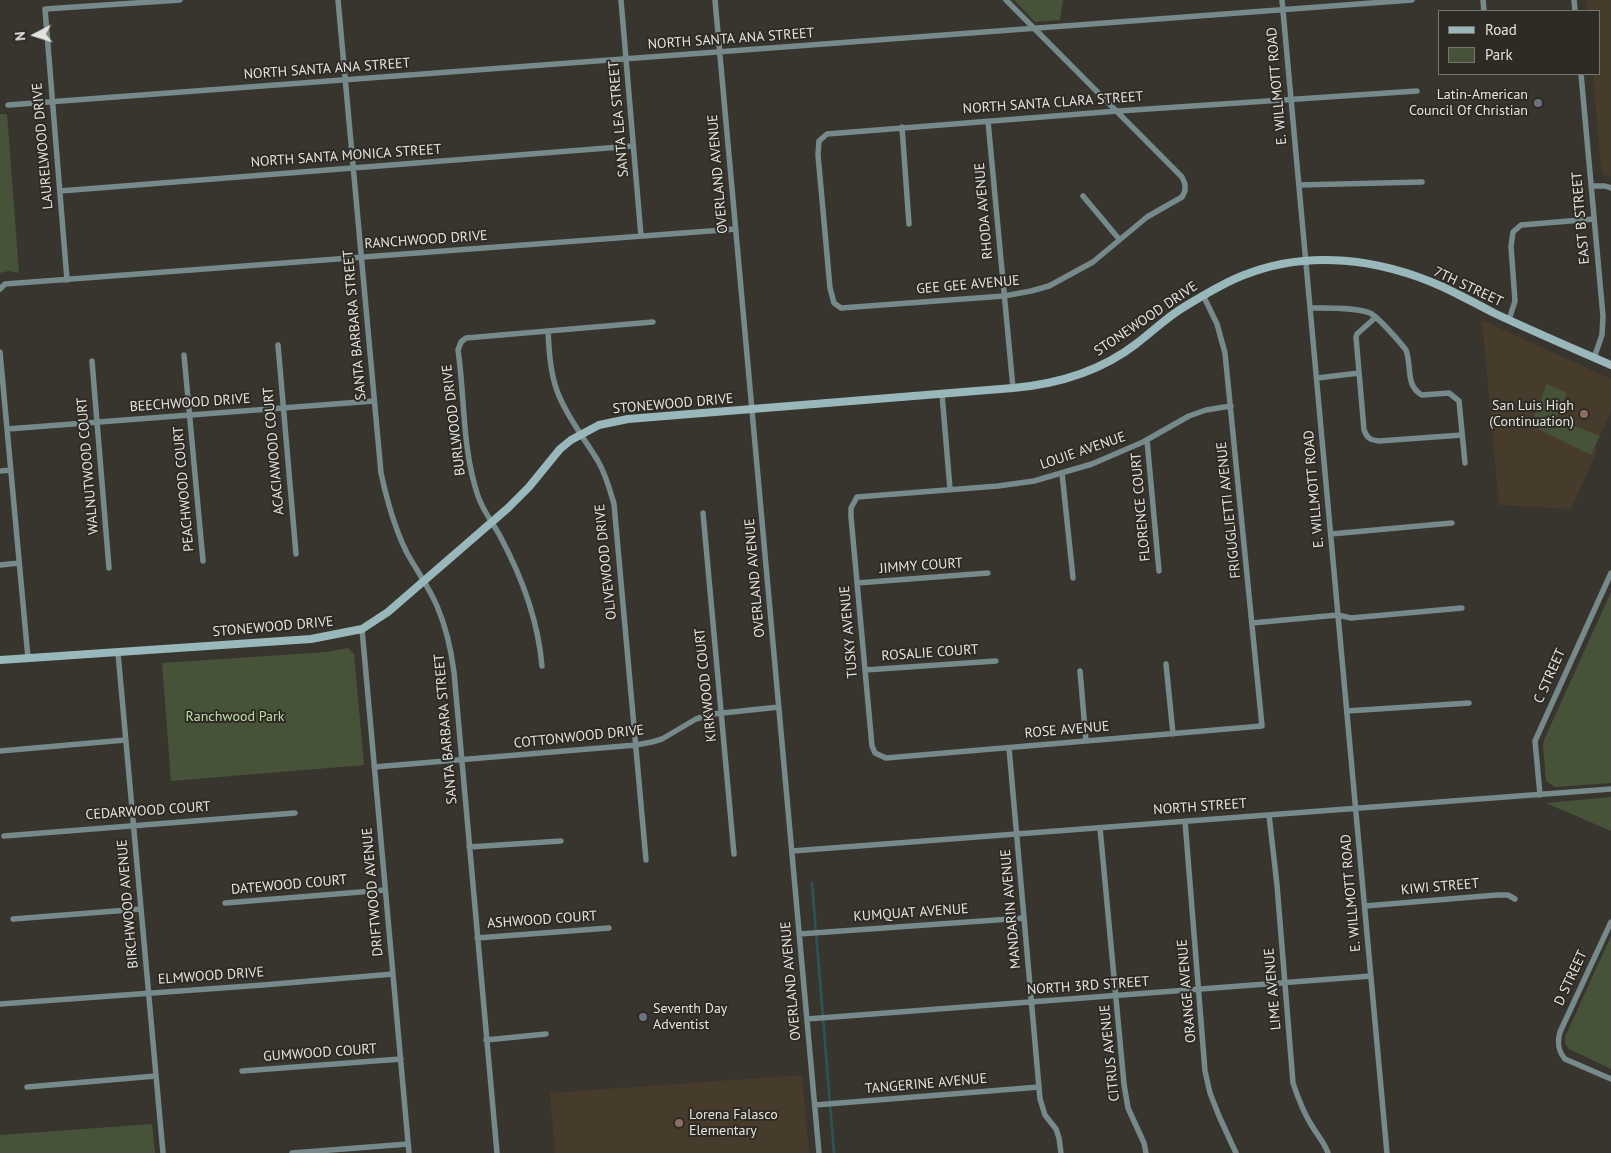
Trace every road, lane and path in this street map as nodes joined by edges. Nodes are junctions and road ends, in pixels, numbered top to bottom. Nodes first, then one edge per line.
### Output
1 (180, 0) edge
2 (338, 0) edge
3 (621, 0) edge
4 (715, 0) edge
5 (1006, 0) edge
6 (1282, 0) edge
7 (1412, 0) edge
8 (1283, 10) junction
9 (1035, 28) junction
10 (720, 52) junction
11 (626, 59) junction
12 (1581, 75) edge
13 (346, 81) junction
14 (1417, 91) dead end
15 (1291, 99) junction
16 (52, 102) junction
17 (8, 105) dead end
18 (1118, 111) junction
19 (988, 121) junction
20 (902, 127) junction
21 (634, 146) junction
22 (354, 168) junction
23 (1422, 182) dead end
24 (1299, 185) junction
25 (1591, 186) junction
26 (1611, 188) edge
27 (60, 191) junction
28 (1083, 196) dead end
29 (1594, 219) junction
30 (910, 224) dead end
31 (736, 229) junction
32 (641, 236) junction
33 (1119, 239) junction
34 (362, 257) junction
35 (1306, 260) junction
36 (67, 280) junction
37 (0, 289) edge
38 (1203, 295) junction
39 (1004, 296) junction
40 (841, 308) joint
41 (1310, 308) junction
42 (1376, 317) junction
43 (1509, 320) junction
44 (653, 322) dead end
45 (548, 331) junction
46 (278, 345) dead end
47 (0, 352) edge
48 (184, 355) dead end
49 (1594, 358) junction
50 (92, 361) dead end
51 (1611, 366) edge
52 (1359, 373) junction
53 (1, 374) edge
54 (1316, 378) junction
55 (1013, 388) junction
56 (942, 394) junction
57 (374, 402) junction
58 (1231, 406) junction
59 (283, 409) junction
60 (752, 410) junction
61 (190, 416) junction
62 (97, 423) junction
63 (7, 429) junction
64 (580, 434) junction
65 (1462, 435) junction
66 (1147, 440) junction
67 (1465, 463) dead end
68 (0, 470) edge
69 (11, 470) junction
70 (1062, 473) junction
71 (950, 488) junction
72 (851, 508) joint
73 (703, 513) dead end
74 (491, 522) junction
75 (1452, 523) dead end
76 (1331, 534) junction
77 (296, 554) dead end
78 (203, 561) dead end
79 (19, 563) junction
80 (0, 565) edge
81 (109, 568) dead end
82 (1160, 571) dead end
83 (988, 573) dead end
84 (1611, 573) edge
85 (1073, 578) dead end
86 (423, 581) junction
87 (857, 583) junction
88 (1462, 608) dead end
89 (1338, 615) junction
90 (1252, 623) junction
91 (362, 629) junction
92 (118, 653) junction
93 (28, 658) junction
94 (0, 660) edge
95 (996, 661) dead end
96 (1166, 664) dead end
97 (542, 666) dead end
98 (865, 670) junction
99 (1080, 671) dead end
100 (1469, 704) dead end
101 (778, 707) junction
102 (1347, 711) junction
103 (722, 712) junction
104 (1262, 726) joint
105 (1173, 734) junction
106 (125, 740) junction
107 (1086, 741) junction
108 (636, 745) junction
109 (1009, 748) junction
110 (0, 751) edge
111 (875, 753) joint
112 (461, 760) junction
113 (374, 767) junction
114 (1611, 789) edge
115 (1540, 795) junction
116 (1356, 808) junction
117 (295, 813) dead end
118 (1269, 815) junction
119 (1185, 821) junction
120 (133, 825) junction
121 (1100, 828) junction
122 (1016, 834) junction
123 (4, 836) dead end
124 (561, 841) dead end
125 (469, 847) junction
126 (792, 851) junction
127 (734, 854) dead end
128 (646, 860) dead end
129 (385, 890) junction
130 (1515, 899) dead end
131 (225, 903) dead end
132 (1365, 906) junction
133 (141, 909) junction
134 (1024, 918) junction
135 (12, 919) dead end
136 (1611, 922) edge
137 (609, 928) dead end
138 (799, 934) junction
139 (477, 938) junction
140 (393, 974) junction
141 (1371, 976) junction
142 (1284, 983) junction
143 (1200, 990) junction
144 (149, 993) junction
145 (1116, 997) junction
146 (1032, 1003) junction
147 (0, 1004) edge
148 (807, 1019) junction
149 (546, 1034) dead end
150 (486, 1040) junction
151 (401, 1059) junction
152 (242, 1071) dead end
153 (156, 1076) junction
154 (1611, 1079) edge
155 (27, 1087) dead end
156 (1039, 1087) junction
157 (815, 1105) junction
158 (408, 1144) junction
159 (163, 1153) edge
160 (292, 1153) edge
161 (409, 1153) edge
162 (497, 1153) edge
163 (819, 1153) edge
164 (1061, 1153) edge
165 (1146, 1153) edge
166 (1236, 1153) edge
167 (1328, 1153) edge
168 (1387, 1153) edge

1 - 16 street, LAURELWOOD DRIVE
2 - 13 street, SANTA BARBARA STREET
3 - 11 street, SANTA LEA STREET
4 - 10 street, OVERLAND AVENUE
5 - 9 street
6 - 8 street, E. WILLMOTT ROAD
7 - 8 street, NORTH SANTA ANA STREET
8 - 9 street, NORTH SANTA ANA STREET
8 - 15 street, E. WILLMOTT ROAD
9 - 10 street, NORTH SANTA ANA STREET
9 - 18 street
10 - 11 street, NORTH SANTA ANA STREET
10 - 31 street, OVERLAND AVENUE
11 - 13 street, NORTH SANTA ANA STREET
11 - 21 street, SANTA LEA STREET
12 - 25 street, EAST B STREET
13 - 16 street, NORTH SANTA ANA STREET
13 - 22 street, SANTA BARBARA STREET
14 - 15 street, NORTH SANTA CLARA STREET
15 - 18 street, NORTH SANTA CLARA STREET
15 - 24 street, E. WILLMOTT ROAD
16 - 17 street, NORTH SANTA ANA STREET
16 - 27 street, LAURELWOOD DRIVE
18 - 19 street, NORTH SANTA CLARA STREET
18 - 33 street, GEE GEE AVENUE
19 - 20 street, NORTH SANTA CLARA STREET
19 - 39 street, RHODA AVENUE
20 - 30 street
20 - 40 street, NORTH SANTA CLARA STREET
21 - 22 street, NORTH SANTA MONICA STREET
21 - 32 street, SANTA LEA STREET
22 - 27 street, NORTH SANTA MONICA STREET
22 - 34 street, SANTA BARBARA STREET
23 - 24 street
24 - 35 street, E. WILLMOTT ROAD
25 - 26 street
25 - 29 street, EAST B STREET
27 - 36 street, LAURELWOOD DRIVE
28 - 33 street
29 - 43 street
29 - 49 street, EAST B STREET
31 - 32 street, RANCHWOOD DRIVE
31 - 60 street, OVERLAND AVENUE
32 - 34 street, RANCHWOOD DRIVE
33 - 39 street, GEE GEE AVENUE
34 - 36 street, RANCHWOOD DRIVE
34 - 57 street, SANTA BARBARA STREET
35 - 38 street, STONEWOOD DRIVE
35 - 41 street, E. WILLMOTT ROAD
35 - 43 street, 7TH STREET
36 - 37 street, RANCHWOOD DRIVE
38 - 55 street, STONEWOOD DRIVE
38 - 58 street, FRIGUGLIETTI AVENUE
39 - 40 street, GEE GEE AVENUE
39 - 55 street, RHODA AVENUE
41 - 42 street
41 - 54 street, E. WILLMOTT ROAD
42 - 52 street
42 - 65 street
43 - 49 street, 7TH STREET
44 - 45 street
45 - 64 street, OLIVEWOOD DRIVE
45 - 74 street, BURLWOOD DRIVE
46 - 59 street, ACACIAWOOD COURT
47 - 53 street
48 - 61 street, PEACHWOOD COURT
49 - 51 street, 7TH STREET
50 - 62 street, WALNUTWOOD COURT
52 - 54 street
52 - 65 street
53 - 63 street
54 - 76 street, E. WILLMOTT ROAD
55 - 56 street, STONEWOOD DRIVE
56 - 60 street, STONEWOOD DRIVE
56 - 71 street
57 - 59 street, BEECHWOOD DRIVE
57 - 86 street, SANTA BARBARA STREET
58 - 66 street, LOUIE AVENUE
58 - 90 street, FRIGUGLIETTI AVENUE
59 - 61 street, BEECHWOOD DRIVE
59 - 77 street, ACACIAWOOD COURT
60 - 64 street, STONEWOOD DRIVE
60 - 101 street, OVERLAND AVENUE
61 - 62 street, BEECHWOOD DRIVE
61 - 78 street, PEACHWOOD COURT
62 - 63 street, BEECHWOOD DRIVE
62 - 81 street, WALNUTWOOD COURT
63 - 69 street
64 - 74 street, STONEWOOD DRIVE
64 - 108 street, OLIVEWOOD DRIVE
65 - 67 street
66 - 70 street, LOUIE AVENUE
66 - 82 street, FLORENCE COURT
68 - 69 street
69 - 79 street
70 - 71 street, LOUIE AVENUE
70 - 85 street
71 - 72 street, LOUIE AVENUE
72 - 87 street, TUSKY AVENUE
73 - 103 street, KIRKWOOD COURT
74 - 86 street, STONEWOOD DRIVE
74 - 97 street, BURLWOOD DRIVE
75 - 76 street
76 - 89 street, E. WILLMOTT ROAD
79 - 80 street
79 - 93 street
83 - 87 street, JIMMY COURT
84 - 115 street, C STREET
86 - 91 street, STONEWOOD DRIVE
86 - 112 street, SANTA BARBARA STREET
87 - 98 street, TUSKY AVENUE
88 - 89 street
89 - 90 street
89 - 102 street, E. WILLMOTT ROAD
90 - 104 street, FRIGUGLIETTI AVENUE
91 - 92 street, STONEWOOD DRIVE
91 - 113 street, DRIFTWOOD AVENUE
92 - 93 street, STONEWOOD DRIVE
92 - 106 street, BIRCHWOOD AVENUE
93 - 94 street, STONEWOOD DRIVE
95 - 98 street, ROSALIE COURT
96 - 105 street
98 - 111 street, TUSKY AVENUE
99 - 107 street
100 - 102 street
101 - 103 street, COTTONWOOD DRIVE
101 - 126 street, OVERLAND AVENUE
102 - 116 street, E. WILLMOTT ROAD
103 - 108 street, COTTONWOOD DRIVE
103 - 127 street, KIRKWOOD COURT
104 - 105 street, ROSE AVENUE
105 - 107 street, ROSE AVENUE
106 - 110 street
106 - 120 street, BIRCHWOOD AVENUE
107 - 109 street, ROSE AVENUE
108 - 112 street, COTTONWOOD DRIVE
108 - 128 street, OLIVEWOOD DRIVE
109 - 111 street, ROSE AVENUE
109 - 122 street, MANDARIN AVENUE
112 - 113 street, COTTONWOOD DRIVE
112 - 125 street, SANTA BARBARA STREET
113 - 129 street, DRIFTWOOD AVENUE
114 - 115 street, NORTH STREET
115 - 116 street, NORTH STREET
116 - 118 street, NORTH STREET
116 - 132 street, E. WILLMOTT ROAD
117 - 120 street, CEDARWOOD COURT
118 - 119 street, NORTH STREET
118 - 142 street, LIME AVENUE
119 - 121 street, NORTH STREET
119 - 143 street, ORANGE AVENUE
120 - 123 street, CEDARWOOD COURT
120 - 133 street, BIRCHWOOD AVENUE
121 - 122 street, NORTH STREET
121 - 145 street, CITRUS AVENUE
122 - 126 street, NORTH STREET
122 - 134 street, MANDARIN AVENUE
124 - 125 street
125 - 139 street, SANTA BARBARA STREET
126 - 138 street, OVERLAND AVENUE
129 - 131 street, DATEWOOD COURT
129 - 140 street, DRIFTWOOD AVENUE
130 - 132 street, KIWI STREET
132 - 141 street, E. WILLMOTT ROAD
133 - 135 street
133 - 144 street, BIRCHWOOD AVENUE
134 - 138 street, KUMQUAT AVENUE
134 - 146 street, MANDARIN AVENUE
136 - 154 street, D STREET
137 - 139 street, ASHWOOD COURT
138 - 148 street, OVERLAND AVENUE
139 - 150 street, SANTA BARBARA STREET
140 - 144 street, ELMWOOD DRIVE
140 - 151 street, DRIFTWOOD AVENUE
141 - 142 street, NORTH 3RD STREET
141 - 168 street, E. WILLMOTT ROAD
142 - 143 street, NORTH 3RD STREET
142 - 167 street, LIME AVENUE
143 - 145 street, NORTH 3RD STREET
143 - 166 street, ORANGE AVENUE
144 - 147 street, ELMWOOD DRIVE
144 - 153 street, BIRCHWOOD AVENUE
145 - 146 street, NORTH 3RD STREET
145 - 165 street, CITRUS AVENUE
146 - 148 street, NORTH 3RD STREET
146 - 156 street, MANDARIN AVENUE
148 - 157 street, OVERLAND AVENUE
149 - 150 street
150 - 162 street, SANTA BARBARA STREET
151 - 152 street, GUMWOOD COURT
151 - 158 street, DRIFTWOOD AVENUE
153 - 155 street
153 - 159 street, BIRCHWOOD AVENUE
156 - 157 street, TANGERINE AVENUE
156 - 164 street, MANDARIN AVENUE
157 - 163 street, OVERLAND AVENUE
158 - 160 street
158 - 161 street, DRIFTWOOD AVENUE

